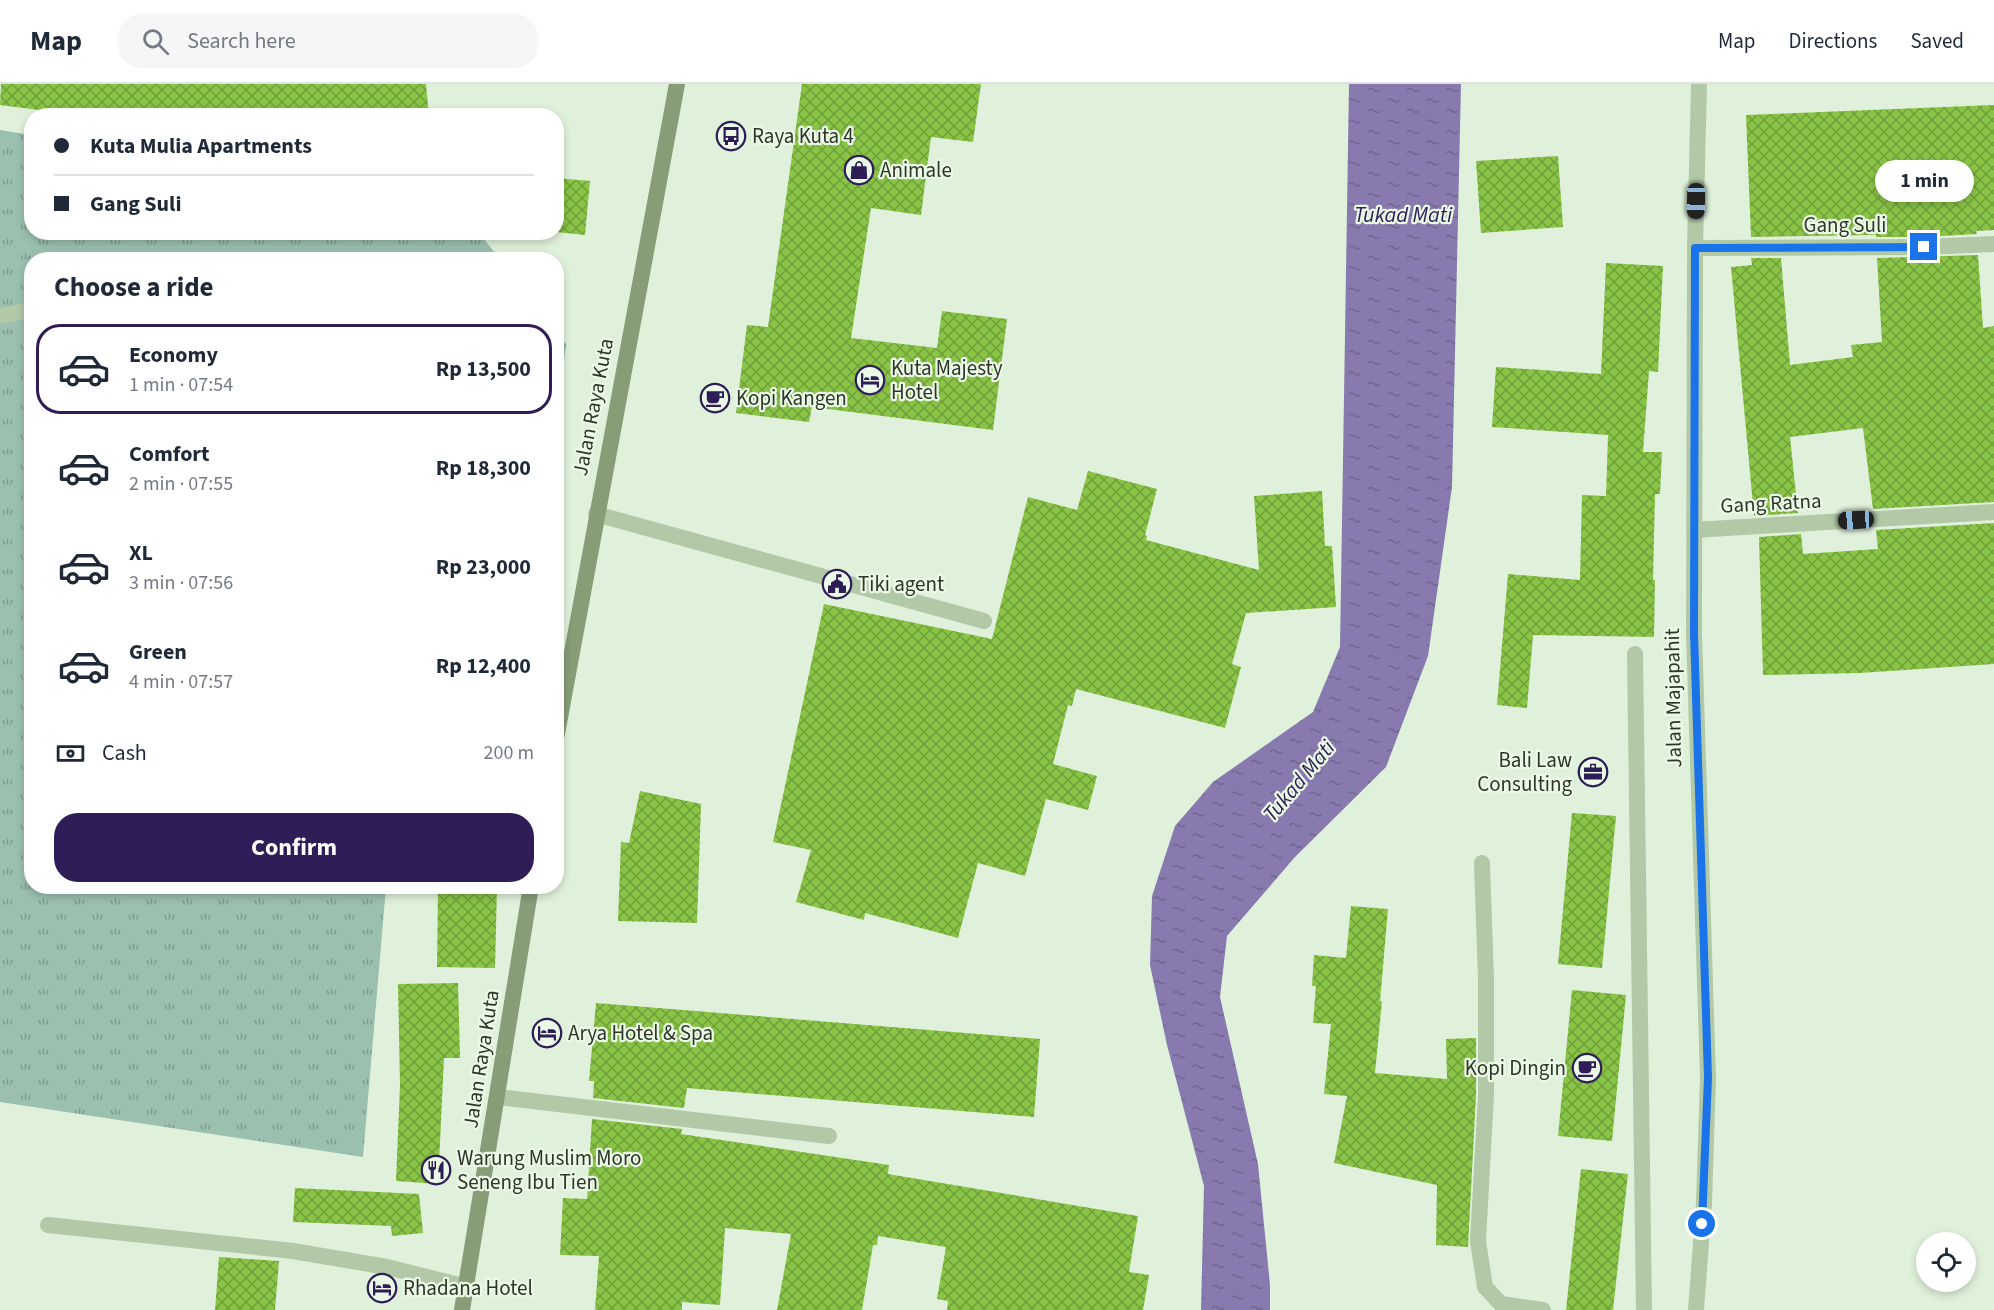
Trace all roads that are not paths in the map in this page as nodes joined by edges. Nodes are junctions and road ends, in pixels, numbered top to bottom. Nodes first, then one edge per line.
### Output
1 (677, 84) edge
2 (1699, 84) edge
3 (1994, 244) edge
4 (1695, 248) junction
5 (24, 312) edge
6 (0, 316) edge
7 (1994, 512) edge
8 (596, 514) junction
9 (1694, 530) junction
10 (984, 621) dead end
11 (1635, 654) dead end
12 (564, 694) edge
13 (1482, 863) dead end
14 (530, 894) edge
15 (498, 1096) junction
16 (829, 1136) dead end
17 (48, 1226) dead end
18 (466, 1287) junction
19 (462, 1310) edge
20 (1543, 1310) edge
21 (1644, 1310) edge
22 (1696, 1310) edge

1 - 8 main road, Jalan Raya Kuta
2 - 4 street, Jalan Majapahit
3 - 4 street, Gang Suli
4 - 9 street, Jalan Majapahit
5 - 6 street
7 - 9 street, Gang Ratna
8 - 10 street
8 - 12 main road, Jalan Raya Kuta
9 - 22 street, Jalan Majapahit
11 - 21 street
13 - 20 street
14 - 15 main road, Jalan Raya Kuta
15 - 16 street
15 - 18 main road, Jalan Raya Kuta
17 - 18 street
18 - 19 main road, Jalan Raya Kuta

